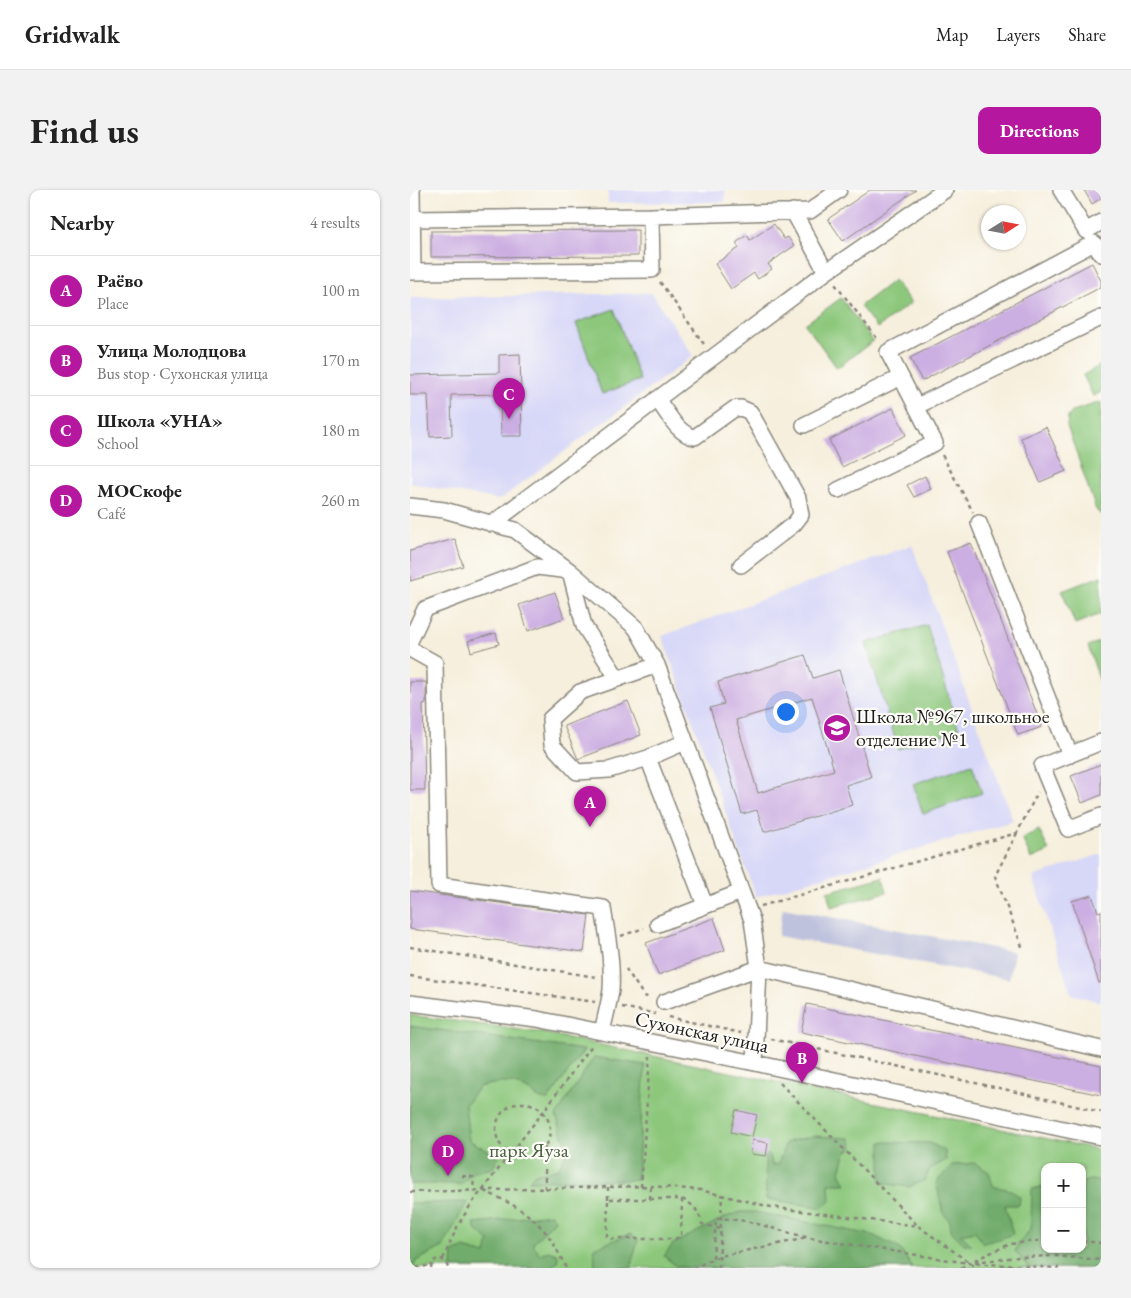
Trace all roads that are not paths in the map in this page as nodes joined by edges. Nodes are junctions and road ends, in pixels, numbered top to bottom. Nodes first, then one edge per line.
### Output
1 (412, 190) edge
2 (839, 190) edge
3 (944, 190) edge
4 (1061, 190) edge
5 (793, 211) junction
6 (651, 216) junction
7 (412, 219) junction
8 (1101, 222) edge
9 (1101, 254) edge
10 (411, 272) edge
11 (826, 272) junction
12 (1101, 318) edge
13 (901, 377) junction
14 (657, 399) junction
15 (917, 406) junction
16 (804, 425) dead end
17 (838, 490) dead end
18 (410, 506) edge
19 (492, 524) junction
20 (979, 524) road end
21 (741, 565) dead end
22 (570, 571) junction
23 (410, 641) edge
24 (410, 648) edge
25 (657, 665) junction
26 (618, 678) junction
27 (685, 742) junction
28 (1101, 742) edge
29 (1070, 755) junction
30 (648, 758) junction
31 (1101, 816) edge
32 (741, 892) junction
33 (705, 906) junction
34 (658, 924) road end
35 (760, 968) junction
36 (664, 1002) road end
37 (410, 1003) edge
38 (599, 1031) junction
39 (1101, 1049) edge
40 (755, 1063) junction
41 (1101, 1137) edge

1 - 7 street
2 - 5 street
3 - 11 street
4 - 8 street
5 - 6 street
5 - 11 street
6 - 7 street
6 - 10 street
7 - 10 street
9 - 13 street
11 - 14 street
12 - 15 street
13 - 15 street
13 - 16 street
14 - 19 street
14 - 21 street
15 - 17 street
18 - 19 street
19 - 22 street
20 - 29 street
22 - 23 street
22 - 25 street
22 - 26 street
24 - 38 street
25 - 26 street
25 - 27 street
26 - 30 street
27 - 30 street
27 - 32 street
28 - 29 street
29 - 31 street
30 - 33 street
32 - 33 street
32 - 35 street
33 - 34 street
35 - 36 street
35 - 39 street
35 - 40 street
37 - 38 street, Сухонская улица
38 - 40 street, Сухонская улица
40 - 41 street, Сухонская улица

